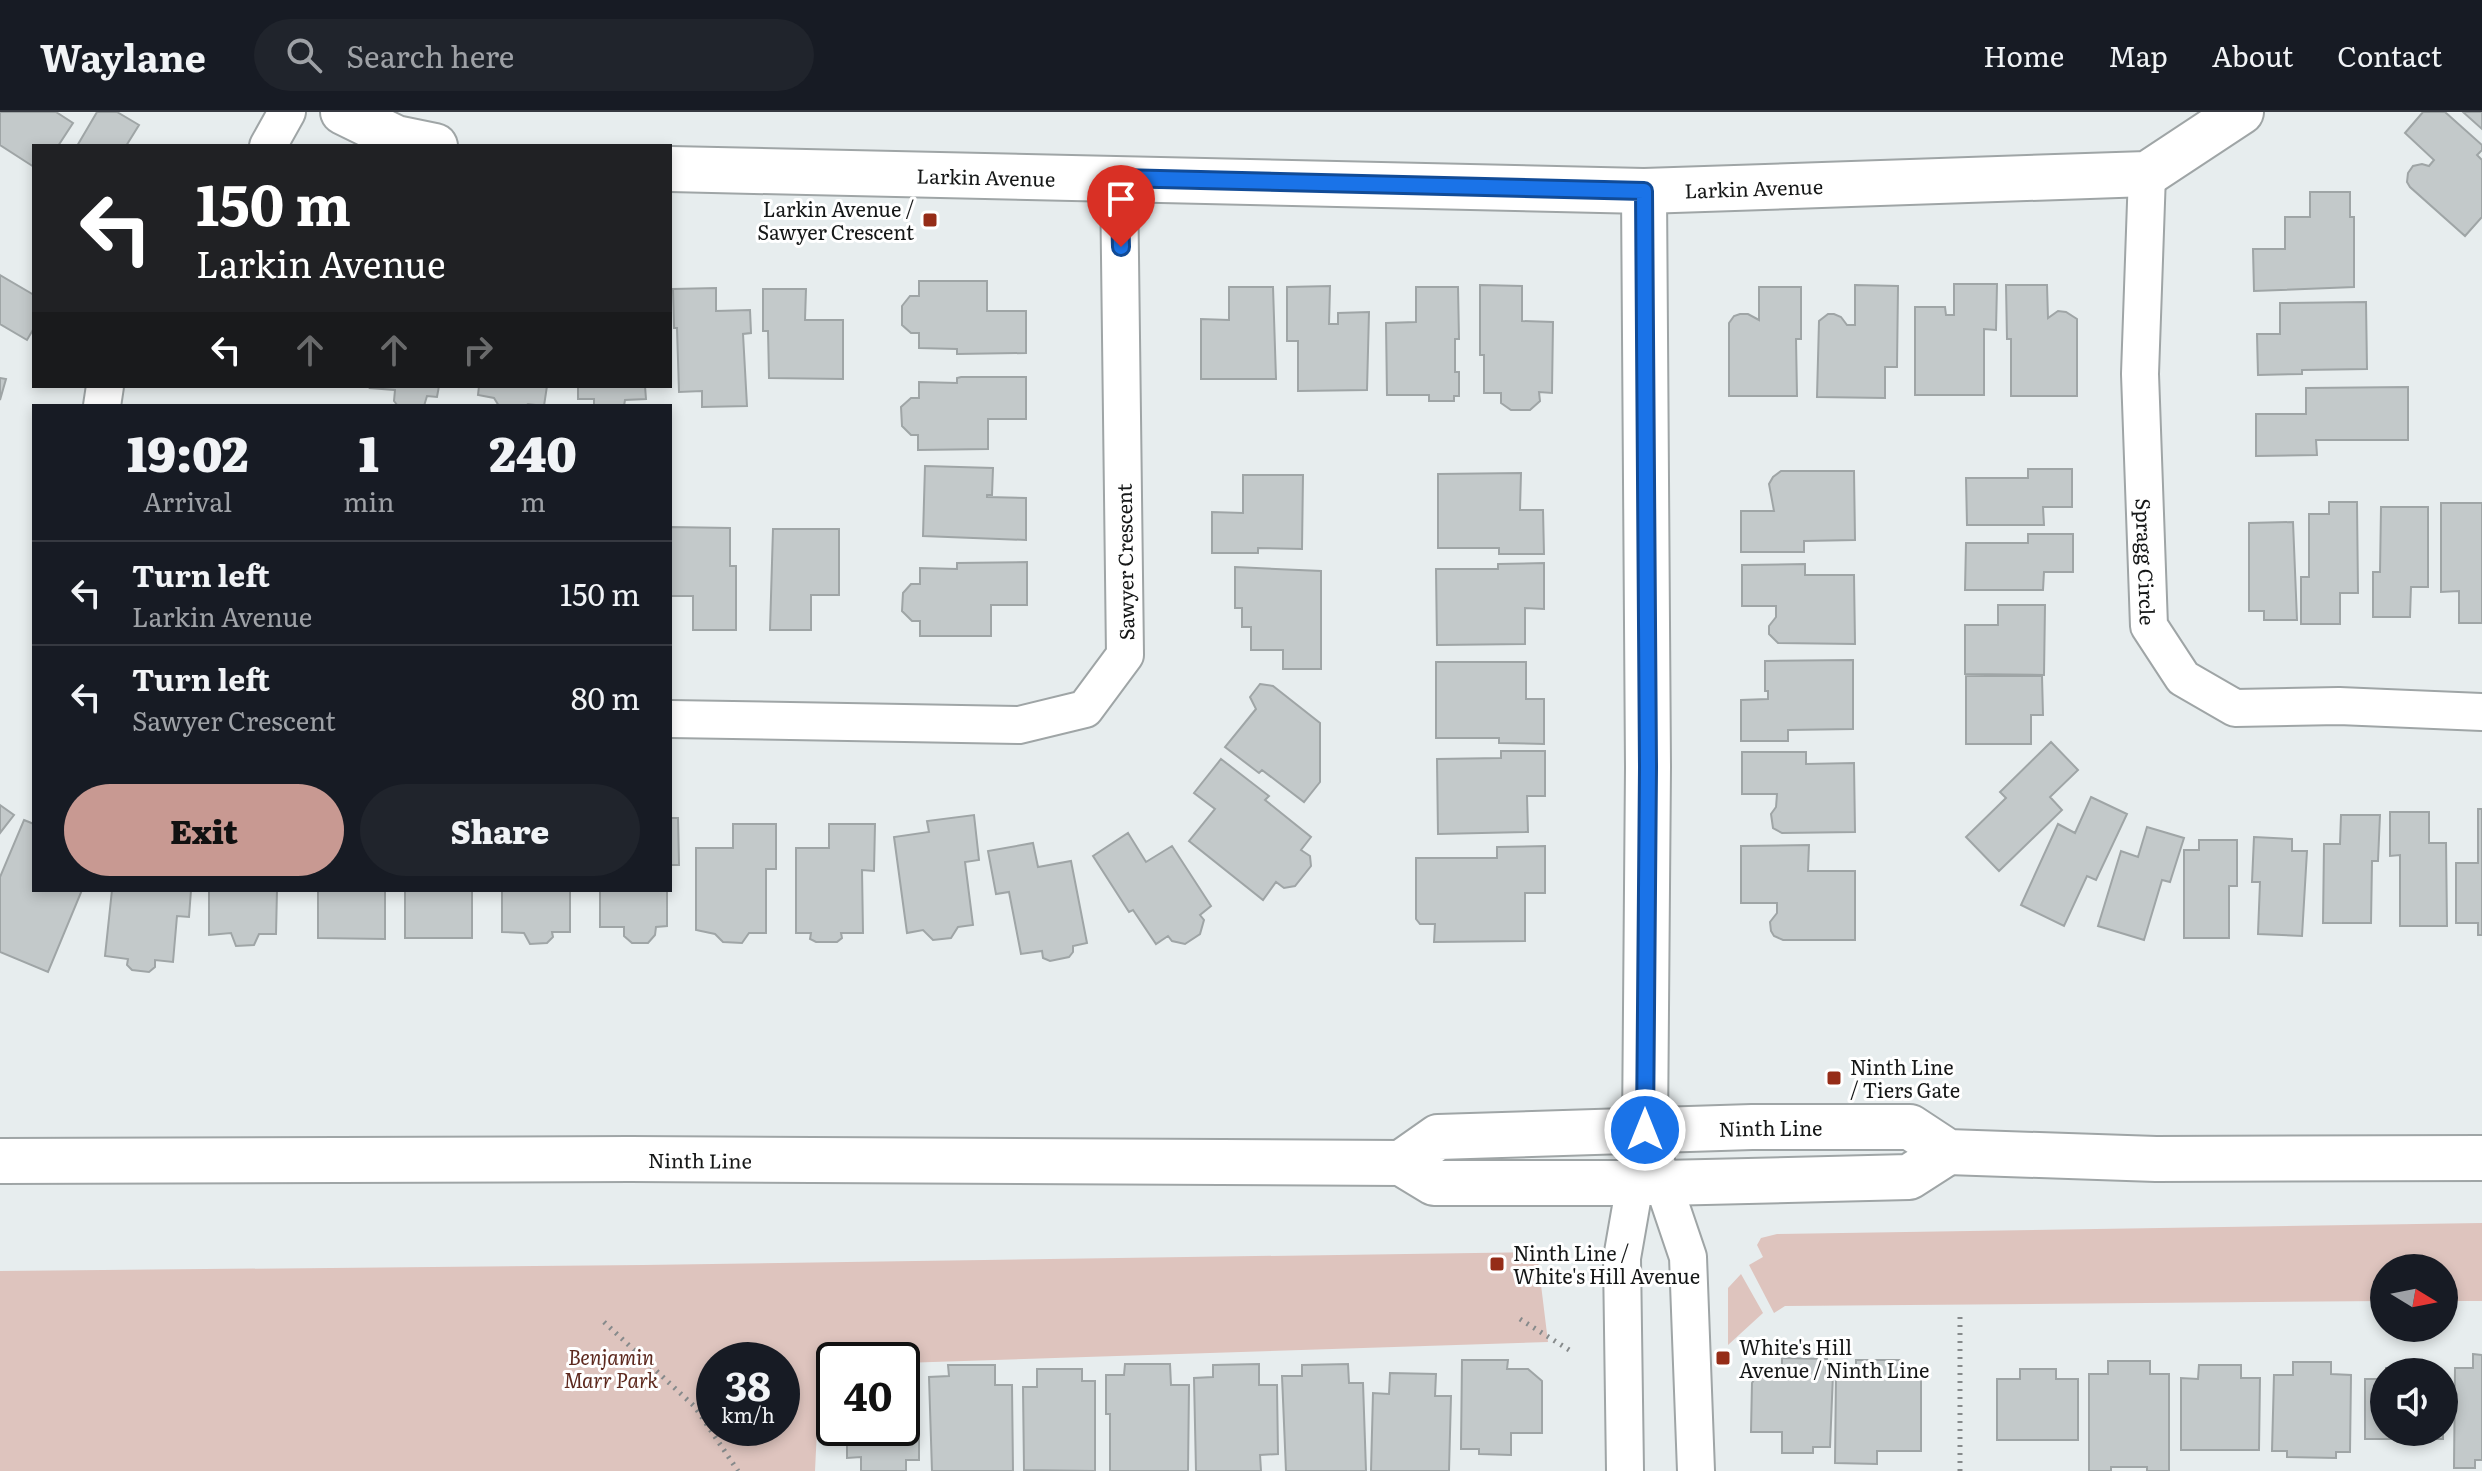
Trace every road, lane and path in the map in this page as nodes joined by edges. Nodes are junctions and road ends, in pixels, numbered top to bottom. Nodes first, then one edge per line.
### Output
1 (287, 112) edge
2 (343, 112) edge
3 (2241, 112) edge
4 (269, 144) edge
5 (425, 144) edge
6 (672, 169) edge
7 (2147, 174) junction
8 (1119, 178) junction
9 (1644, 191) junction
10 (2482, 712) edge
11 (672, 719) edge
12 (1645, 1130) junction
13 (1948, 1152) junction
14 (2482, 1158) edge
15 (0, 1161) edge
16 (1401, 1163) junction
17 (1649, 1183) junction
18 (1960, 1317) dead end
19 (1520, 1319) dead end
20 (604, 1322) dead end
21 (1574, 1353) dead end
22 (738, 1471) edge
23 (1625, 1471) edge
24 (1696, 1471) edge
25 (1960, 1471) edge

1 - 4 street
2 - 5 main road
3 - 7 main road
6 - 8 main road, Larkin Avenue
7 - 9 main road, Larkin Avenue
7 - 10 street, Spragg Circle
8 - 9 main road, Larkin Avenue
8 - 11 street, Sawyer Crescent
9 - 12 main road
12 - 13 main road, Ninth Line
12 - 16 main road, Ninth Line
12 - 17 street
13 - 14 main road
13 - 17 main road, Ninth Line
15 - 16 main road, Ninth Line
16 - 17 main road, Ninth Line
17 - 23 street
17 - 24 street
18 - 25 path
19 - 21 path
20 - 22 path

